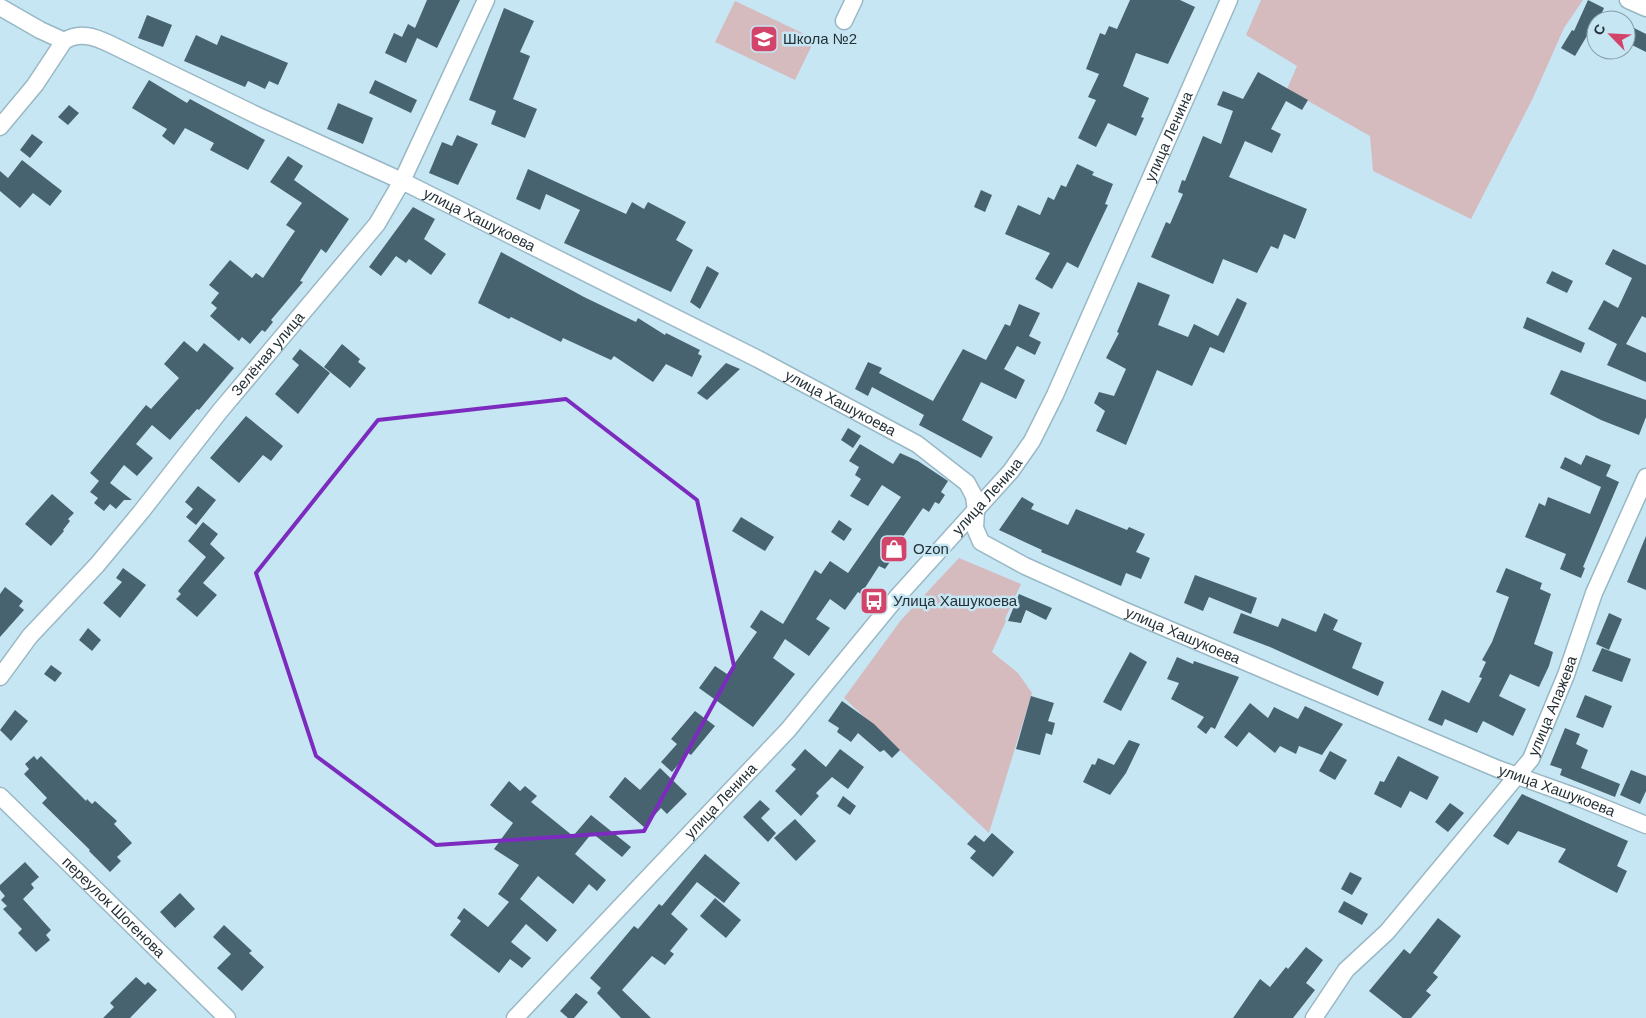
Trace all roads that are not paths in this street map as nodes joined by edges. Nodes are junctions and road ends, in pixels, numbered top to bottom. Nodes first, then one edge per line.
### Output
1 (486, 0) edge
2 (854, 0) edge
3 (1229, 0) edge
4 (1628, 0) edge
5 (0, 7) edge
6 (1646, 8) edge
7 (844, 21) dead end
8 (64, 41) junction
9 (0, 127) edge
10 (402, 182) junction
11 (1646, 477) edge
12 (976, 511) junction
13 (0, 677) edge
14 (1517, 775) junction
15 (0, 796) edge
16 (1646, 825) edge
17 (227, 1018) edge
18 (515, 1018) edge
19 (1314, 1018) edge

1 - 10 street, Зелёная улица
2 - 7 street
3 - 12 street, улица Ленина
4 - 6 street
5 - 8 street
8 - 9 street
8 - 10 street, улица Хашукоева
10 - 12 street, улица Хашукоева
10 - 13 street, Зелёная улица
11 - 14 street, улица Апажева
12 - 14 street, улица Хашукоева
12 - 18 street, улица Ленина
14 - 16 street, улица Хашукоева
14 - 19 street, улица Апажева
15 - 17 street, переулок Шогенова

